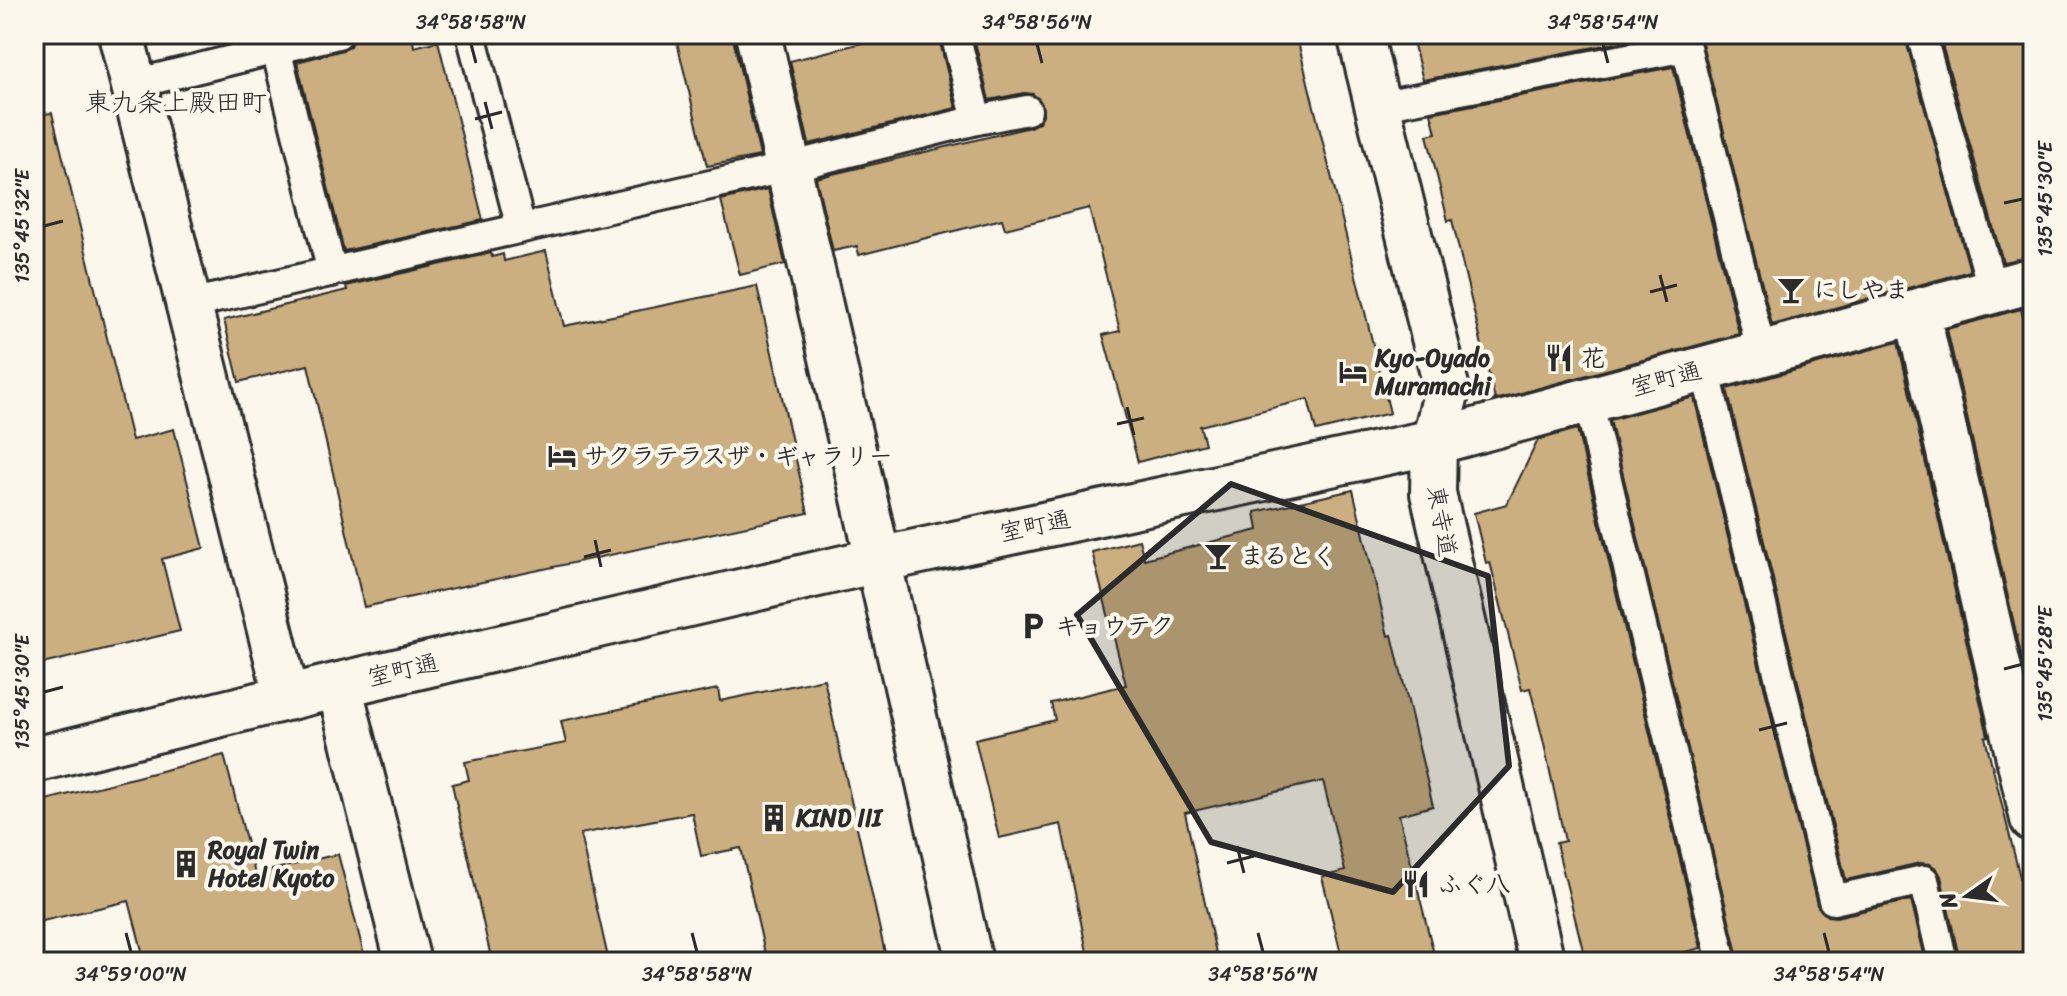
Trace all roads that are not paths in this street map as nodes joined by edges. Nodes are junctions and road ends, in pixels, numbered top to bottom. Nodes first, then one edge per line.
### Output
1 (121, 34) edge
2 (338, 34) edge
3 (471, 34) edge
4 (758, 34) edge
5 (955, 34) edge
6 (1360, 34) edge
7 (1921, 34) edge
8 (276, 49) junction
9 (134, 84) junction
10 (1377, 106) junction
11 (1027, 110) dead end
12 (977, 120) junction
13 (789, 167) junction
14 (521, 228) junction
15 (332, 272) junction
16 (2013, 286) edge
17 (190, 304) junction
18 (1917, 312) junction
19 (1762, 354) junction
20 (1705, 369) junction
21 (1588, 400) junction
22 (1434, 442) junction
23 (878, 560) junction
24 (339, 685) junction
25 (287, 698) junction
26 (34, 760) edge
27 (2033, 819) edge
28 (408, 962) edge
29 (970, 962) edge
30 (1542, 962) edge
31 (1722, 962) edge
32 (1943, 962) edge

1 - 9 street
2 - 8 lane
3 - 14 lane
4 - 13 street
5 - 12 lane
6 - 10 street, 東寺道
7 - 16 lane
8 - 9 lane
8 - 15 lane
9 - 17 street
10 - 19 lane
10 - 22 street, 東寺道
11 - 12 lane
12 - 13 lane
13 - 14 lane
13 - 23 street
14 - 15 lane
15 - 17 lane
16 - 18 street, 室町通
17 - 25 street
18 - 19 street, 室町通
18 - 27 street
19 - 20 street, 室町通
20 - 21 street, 室町通
20 - 32 lane
21 - 22 street, 室町通
21 - 31 lane
22 - 23 street, 室町通
22 - 30 street, 東寺道
23 - 24 street, 室町通
23 - 29 street
24 - 25 street, 室町通
24 - 28 street
25 - 26 street, 室町通

